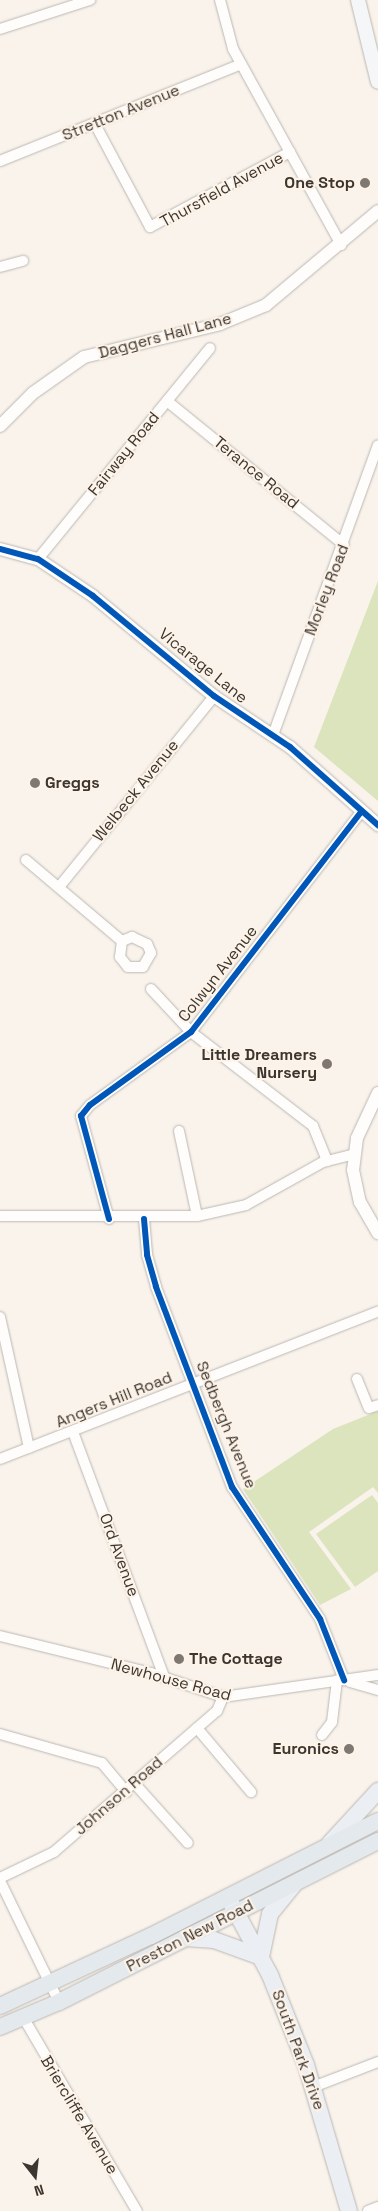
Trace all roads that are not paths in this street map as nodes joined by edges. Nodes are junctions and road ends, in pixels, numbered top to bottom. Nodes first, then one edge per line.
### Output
1 (90, 0) edge
2 (220, 0) edge
3 (358, 0) edge
4 (0, 29) edge
5 (241, 64) junction
6 (377, 76) edge
7 (95, 124) junction
8 (290, 152) junction
9 (0, 161) edge
10 (378, 211) edge
11 (341, 245) junction
12 (23, 261) dead end
13 (0, 267) edge
14 (210, 348) dead end
15 (167, 401) junction
16 (0, 426) edge
17 (378, 445) edge
18 (344, 545) junction
19 (0, 549) edge
20 (38, 559) junction
21 (214, 696) junction
22 (272, 735) junction
23 (362, 811) junction
24 (378, 825) edge
25 (26, 860) dead end
26 (59, 887) junction
27 (122, 941) dead end
28 (151, 989) dead end
29 (191, 1032) junction
30 (378, 1093) edge
31 (180, 1131) dead end
32 (354, 1154) junction
33 (327, 1161) junction
34 (0, 1216) edge
35 (197, 1216) junction
36 (109, 1219) junction
37 (144, 1220) junction
38 (378, 1234) edge
39 (378, 1312) edge
40 (0, 1317) edge
41 (357, 1380) dead end
42 (194, 1383) junction
43 (378, 1405) edge
44 (73, 1432) junction
45 (29, 1448) junction
46 (0, 1459) edge
47 (0, 1636) edge
48 (378, 1675) edge
49 (164, 1677) junction
50 (340, 1680) junction
51 (378, 1690) edge
52 (223, 1697) junction
53 (197, 1728) junction
54 (0, 1734) edge
55 (322, 1735) dead end
56 (135, 1784) junction
57 (378, 1791) edge
58 (126, 1792) junction
59 (251, 1792) dead end
60 (378, 1820) edge
61 (378, 1841) edge
62 (188, 1843) dead end
63 (326, 1846) junction
64 (0, 1879) edge
65 (294, 1884) junction
66 (228, 1896) junction
67 (236, 1912) junction
68 (185, 1938) junction
69 (261, 1957) junction
70 (50, 1985) junction
71 (58, 2002) junction
72 (0, 2006) edge
73 (23, 2017) junction
74 (0, 2026) edge
75 (378, 2062) edge
76 (313, 2087) junction
77 (378, 2207) edge
78 (137, 2211) edge
79 (349, 2211) edge
80 (368, 2211) edge

1 - 4 street
2 - 5 street
3 - 6 main road
5 - 7 street, Stretton Avenue
5 - 8 street
7 - 8 street, Thursfield Avenue
7 - 9 street, Stretton Avenue
8 - 11 street
10 - 11 street, Daggers Hall Lane
11 - 16 street, Daggers Hall Lane
12 - 13 street
14 - 15 street, Fairway Road
15 - 18 street, Terance Road
15 - 20 street, Fairway Road
17 - 18 street, Morley Road
18 - 22 street, Morley Road
19 - 20 street, Vicarage Lane
20 - 21 street, Vicarage Lane
21 - 22 street, Vicarage Lane
21 - 26 street, Welbeck Avenue
22 - 23 street, Vicarage Lane
23 - 24 street, Vicarage Lane
23 - 29 street, Colwyn Avenue
25 - 26 street
26 - 27 street
28 - 29 street
29 - 33 street
29 - 36 street, Colwyn Avenue
30 - 32 street
31 - 35 street
32 - 33 street
32 - 38 street
33 - 35 street
34 - 36 street
35 - 37 street
36 - 37 street
37 - 42 street, Sedbergh Avenue
39 - 42 street, Angers Hill Road
40 - 45 street
41 - 43 street
42 - 44 street, Angers Hill Road
42 - 50 street, Sedbergh Avenue
44 - 45 street, Angers Hill Road
44 - 49 street, Ord Avenue
45 - 46 street, Angers Hill Road
47 - 49 street, Newhouse Road
48 - 50 street, Newhouse Road
49 - 52 street, Newhouse Road
50 - 51 street, Newhouse Road
50 - 52 street, Newhouse Road
50 - 55 street
52 - 53 street, Johnson Road
53 - 56 street, Johnson Road
53 - 59 street
54 - 58 street
56 - 58 street, Johnson Road
56 - 62 street
57 - 63 main road, Preston New Road
58 - 64 street, Johnson Road
60 - 63 highway, Preston New Road
61 - 65 highway, Preston New Road
63 - 66 highway, Preston New Road
64 - 70 street
65 - 67 highway, Preston New Road
65 - 69 main road
66 - 67 main road, South Park Drive
66 - 70 highway, Preston New Road
67 - 68 highway, Preston New Road
67 - 69 main road, South Park Drive
68 - 69 main road
68 - 71 highway, Preston New Road
69 - 76 main road, South Park Drive
70 - 71 street
70 - 72 highway, Preston New Road
71 - 73 highway, Preston New Road
73 - 74 highway, Preston New Road
73 - 78 street, Briercliffe Avenue
75 - 76 street
76 - 79 main road, South Park Drive
77 - 80 street

